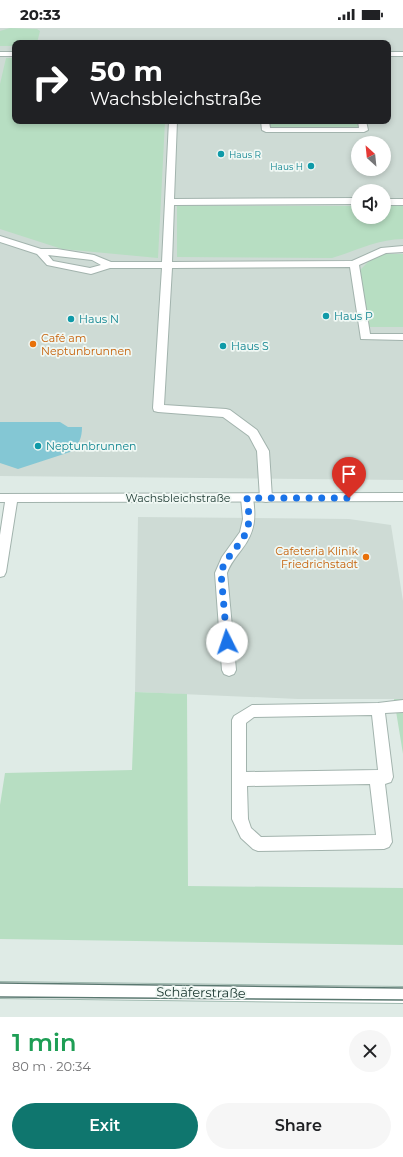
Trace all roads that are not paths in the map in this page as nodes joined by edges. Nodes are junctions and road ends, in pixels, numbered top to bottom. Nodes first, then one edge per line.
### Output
1 (0, 54) edge
2 (12, 54) edge
3 (391, 54) edge
4 (403, 54) edge
5 (173, 124) edge
6 (265, 124) edge
7 (363, 124) edge
8 (351, 201) edge
9 (169, 202) junction
10 (391, 202) edge
11 (403, 202) edge
12 (0, 239) edge
13 (403, 250) edge
14 (354, 264) junction
15 (167, 266) junction
16 (403, 337) edge
17 (403, 497) edge
18 (6, 498) edge
19 (247, 498) junction
20 (266, 498) junction
21 (0, 572) edge
22 (229, 670) dead end
23 (403, 706) edge
24 (378, 709) junction
25 (377, 777) junction
26 (239, 779) junction
27 (0, 990) edge
28 (403, 995) edge

1 - 2 street
3 - 4 street
5 - 9 street
6 - 7 street
8 - 9 street
9 - 15 street
10 - 11 street
12 - 15 street
13 - 14 street
14 - 15 street
14 - 16 street
15 - 20 street
17 - 20 street, Wachsbleichstraße
18 - 19 street, Wachsbleichstraße
18 - 21 street
19 - 20 street, Wachsbleichstraße
19 - 22 street
23 - 24 street
24 - 25 street
24 - 26 street
25 - 26 street
25 - 26 street
27 - 28 street, Schäferstraße

